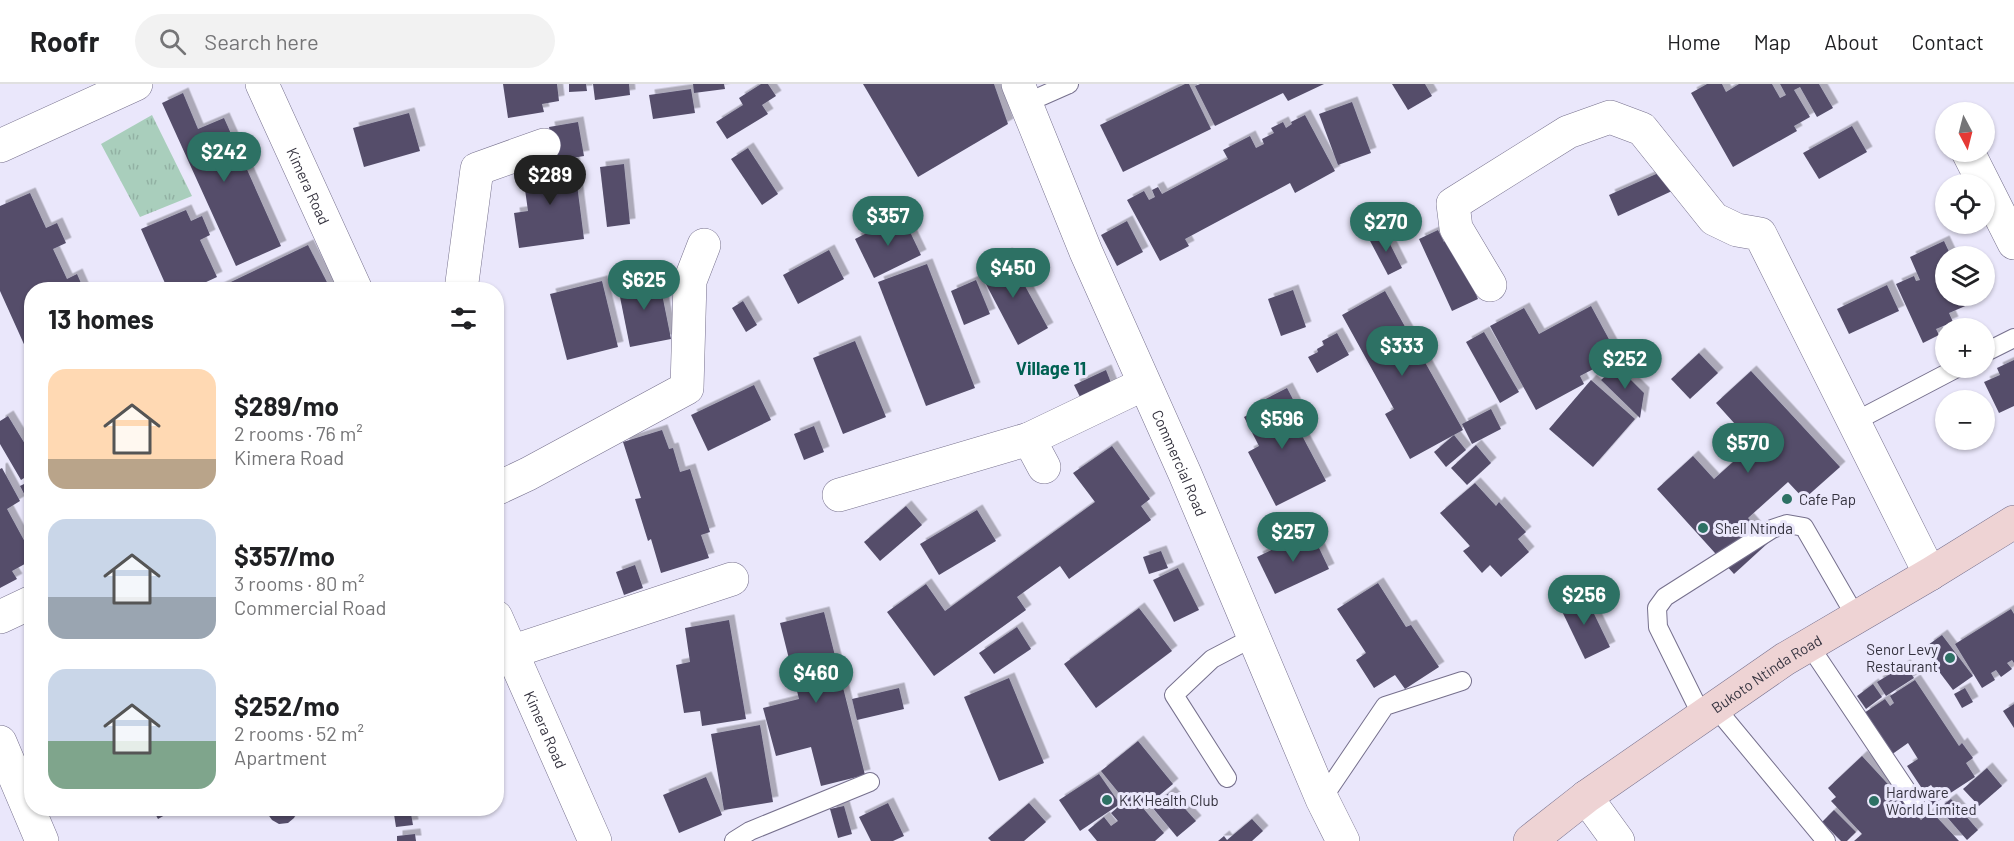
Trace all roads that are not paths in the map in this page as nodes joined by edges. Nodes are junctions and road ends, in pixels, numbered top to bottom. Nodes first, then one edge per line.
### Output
1 (136, 84) edge
2 (262, 84) edge
3 (1069, 84) edge
4 (1022, 93) edge
5 (544, 145) dead end
6 (0, 146) edge
7 (1973, 162) edge
8 (2014, 243) edge
9 (704, 245) dead end
10 (352, 282) edge
11 (462, 282) edge
12 (1490, 285) dead end
13 (2014, 338) edge
14 (1995, 348) edge
15 (1938, 378) edge
16 (1144, 384) junction
17 (1854, 422) junction
18 (1029, 439) junction
19 (1044, 467) dead end
20 (504, 485) edge
21 (839, 495) dead end
22 (2014, 522) edge
23 (1930, 574) junction
24 (732, 579) dead end
25 (24, 606) edge
26 (0, 617) edge
27 (1856, 617) junction
28 (504, 636) edge
29 (1254, 637) junction
30 (1809, 645) junction
31 (511, 652) junction
32 (1462, 681) dead end
33 (1709, 712) junction
34 (0, 742) edge
35 (1227, 778) dead end
36 (870, 782) dead end
37 (1586, 797) junction
38 (24, 799) edge
39 (1322, 799) junction
40 (1915, 803) dead end
41 (31, 816) edge
42 (42, 841) edge
43 (595, 841) edge
44 (734, 841) edge
45 (1343, 841) edge
46 (1530, 841) edge
47 (1618, 841) edge
48 (1826, 841) edge

1 - 6 street
2 - 10 street, Kimera Road
3 - 4 lane
4 - 16 street, Commercial Road
5 - 11 street
7 - 8 street
9 - 20 street
12 - 17 street
13 - 14 lane
15 - 17 lane
16 - 18 street
16 - 29 street, Commercial Road
17 - 23 street
18 - 19 street
18 - 21 street
22 - 23 main road, Bukoto Ntinda Road
23 - 27 main road, Bukoto Ntinda Road
24 - 31 street
25 - 26 street
27 - 30 main road, Bukoto Ntinda Road
27 - 33 lane
28 - 31 street, Kimera Road
29 - 35 lane
29 - 39 street, Commercial Road
30 - 33 main road, Bukoto Ntinda Road
30 - 40 lane
31 - 43 street, Kimera Road
32 - 39 lane
33 - 37 main road, Bukoto Ntinda Road
33 - 48 lane
34 - 38 street
36 - 44 lane
37 - 46 main road, Bukoto Ntinda Road
37 - 47 street
39 - 45 street, Commercial Road
41 - 42 street

